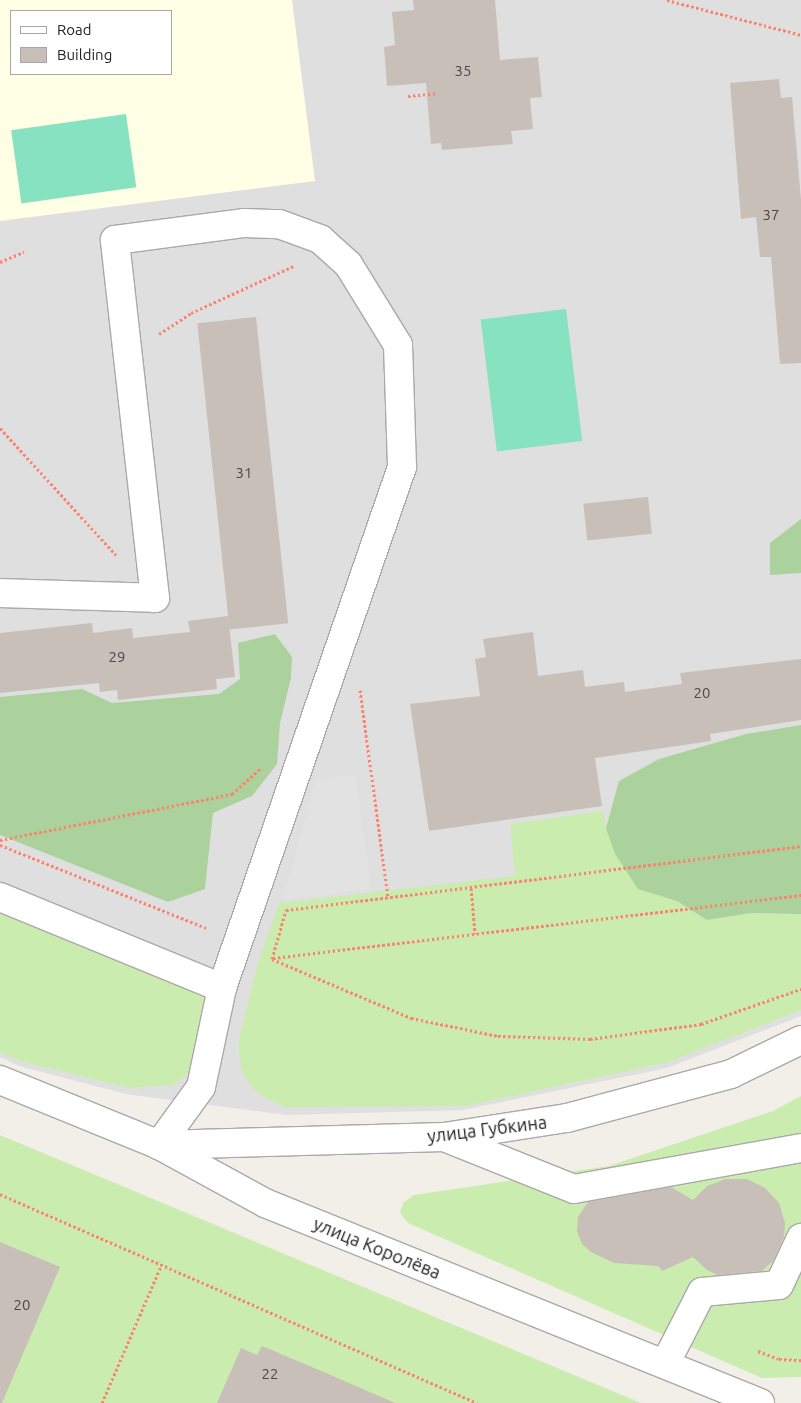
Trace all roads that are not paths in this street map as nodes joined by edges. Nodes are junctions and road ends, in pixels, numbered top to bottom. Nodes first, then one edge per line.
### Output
1 (0, 593) edge
2 (0, 897) edge
3 (222, 988) junction
4 (801, 1040) edge
5 (0, 1080) edge
6 (444, 1136) junction
7 (159, 1145) junction
8 (801, 1148) edge
9 (801, 1238) edge
10 (665, 1364) junction
11 (760, 1403) edge

1 - 3 street
2 - 3 street
3 - 7 street
4 - 6 street, улица Губкина
5 - 7 street, улица Королёва
6 - 7 street, улица Губкина
6 - 8 street
7 - 10 street, улица Королёва
9 - 10 street
10 - 11 street, улица Королёва

